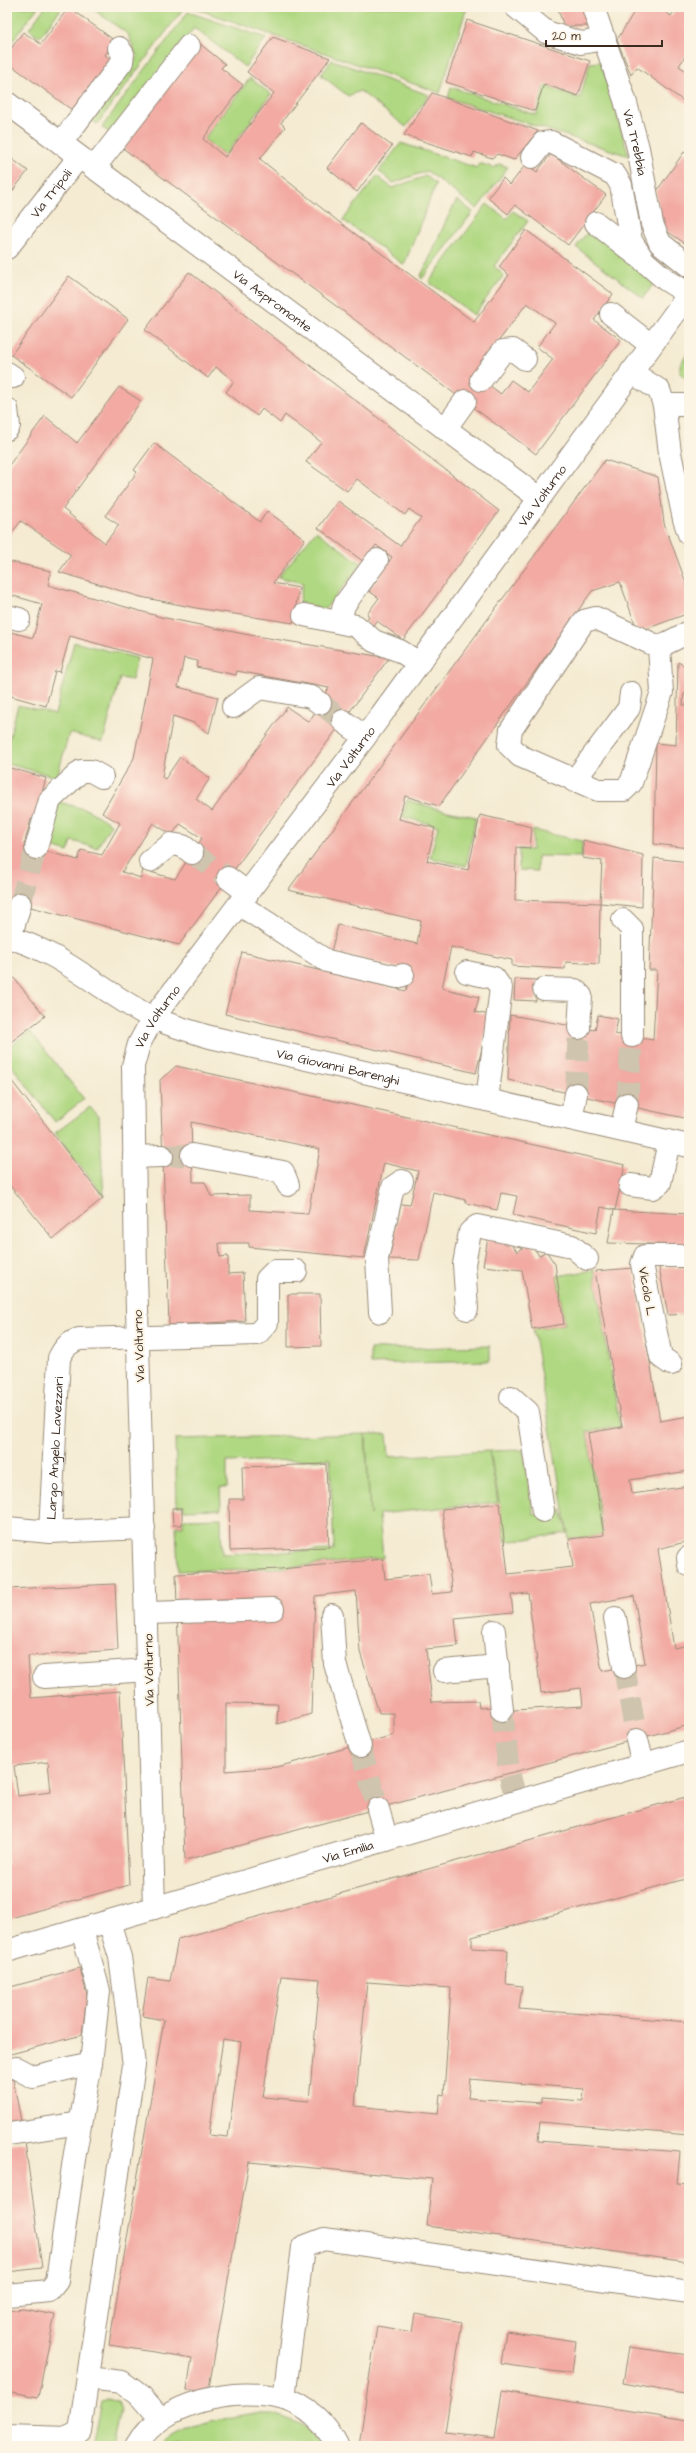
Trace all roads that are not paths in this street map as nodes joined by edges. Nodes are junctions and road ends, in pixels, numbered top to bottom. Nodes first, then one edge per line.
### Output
1 (516, 7) edge
2 (593, 7) edge
3 (605, 39) junction
4 (189, 46) dead end
5 (119, 48) dead end
6 (7, 103) edge
7 (61, 143) junction
8 (532, 157) dead end
9 (86, 162) junction
10 (596, 223) dead end
11 (7, 248) edge
12 (644, 261) junction
13 (689, 266) edge
14 (686, 305) edge
15 (611, 314) dead end
16 (652, 345) junction
17 (525, 359) dead end
18 (632, 372) junction
19 (481, 380) dead end
20 (465, 401) dead end
21 (664, 405) junction
22 (689, 405) edge
23 (7, 409) edge
24 (7, 429) edge
25 (445, 429) junction
26 (539, 498) junction
27 (689, 534) edge
28 (377, 560) dead end
29 (304, 615) dead end
30 (340, 622) junction
31 (689, 632) edge
32 (659, 647) junction
33 (419, 663) junction
34 (631, 693) dead end
35 (320, 703) tunnel mouth
36 (233, 706) dead end
37 (343, 721) tunnel mouth
38 (365, 737) junction
39 (102, 777) dead end
40 (574, 781) junction
41 (36, 848) tunnel mouth
42 (192, 852) tunnel mouth
43 (150, 861) dead end
44 (228, 878) tunnel mouth
45 (244, 899) junction
46 (20, 904) tunnel mouth
47 (623, 920) dead end
48 (9, 938) edge
49 (466, 972) dead end
50 (403, 975) dead end
51 (544, 989) dead end
52 (153, 1018) junction
53 (580, 1028) tunnel mouth
54 (632, 1036) tunnel mouth
55 (576, 1094) tunnel mouth
56 (487, 1100) junction
57 (627, 1104) tunnel mouth
58 (571, 1119) junction
59 (621, 1130) junction
60 (679, 1144) edge
61 (192, 1155) tunnel mouth
62 (162, 1156) tunnel mouth
63 (134, 1157) junction
64 (402, 1181) dead end
65 (630, 1185) dead end
66 (288, 1186) dead end
67 (689, 1256) edge
68 (587, 1259) dead end
69 (296, 1271) dead end
70 (467, 1309) dead end
71 (380, 1312) dead end
72 (138, 1337) junction
73 (671, 1364) dead end
74 (511, 1397) dead end
75 (543, 1510) dead end
76 (7, 1528) edge
77 (144, 1528) junction
78 (50, 1532) junction
79 (273, 1609) dead end
80 (146, 1613) junction
81 (332, 1615) dead end
82 (615, 1618) dead end
83 (494, 1631) dead end
84 (498, 1666) junction
85 (624, 1667) tunnel mouth
86 (148, 1670) junction
87 (444, 1671) dead end
88 (44, 1677) dead end
89 (502, 1710) tunnel mouth
90 (637, 1740) tunnel mouth
91 (360, 1746) tunnel mouth
92 (689, 1751) edge
93 (643, 1764) junction
94 (378, 1808) tunnel mouth
95 (387, 1840) junction
96 (154, 1908) junction
97 (109, 1922) junction
98 (82, 1930) junction
99 (7, 1951) edge
100 (91, 2063) junction
101 (16, 2068) dead end
102 (80, 2123) junction
103 (9, 2134) dead end
104 (689, 2292) edge
105 (7, 2295) edge
106 (88, 2378) junction
107 (284, 2399) junction
108 (160, 2418) junction
109 (7, 2436) edge
110 (136, 2446) edge
111 (337, 2446) edge

1 - 3 street
2 - 3 street, Via Trebbia
3 - 13 street, Via Trebbia
4 - 9 street, Via Tripoli
5 - 7 street
6 - 7 street, Via Aspromonte
7 - 9 street, Via Aspromonte
8 - 12 street
9 - 11 street, Via Tripoli
9 - 25 street, Via Aspromonte
10 - 12 street
12 - 14 street
14 - 16 street, Via Volturno
15 - 16 street
16 - 18 street, Via Volturno
17 - 19 street
18 - 21 street
18 - 26 street, Via Volturno
20 - 25 street
21 - 22 street
21 - 27 street
23 - 24 street
25 - 26 street, Via Aspromonte
26 - 33 street, Via Volturno
28 - 30 street
29 - 30 street
30 - 33 street
31 - 32 street
32 - 40 street
32 - 40 street
33 - 38 street, Via Volturno
34 - 40 street
35 - 36 street
37 - 38 street
38 - 45 street, Via Volturno
39 - 41 street
42 - 43 street
44 - 45 street
45 - 50 street
45 - 52 street, Via Volturno
46 - 48 street
47 - 54 street
48 - 52 street, Via Giovanni Barenghi
49 - 56 street
51 - 53 street
52 - 56 street, Via Giovanni Barenghi
52 - 63 street, Via Volturno
55 - 58 street
56 - 58 street, Via Giovanni Barenghi
57 - 59 street
58 - 59 street, Via Giovanni Barenghi
59 - 60 street, Via Giovanni Barenghi
60 - 65 street
61 - 66 street
62 - 63 street
63 - 72 street, Via Volturno
64 - 71 street
67 - 73 street, Vicolo L
68 - 70 street
69 - 72 street, Largo Angelo Lavezzari
72 - 77 street, Via Volturno
72 - 78 street, Largo Angelo Lavezzari
74 - 75 street
76 - 78 street
77 - 78 street, Largo Angelo Lavezzari
77 - 80 street, Via Volturno
79 - 80 street
80 - 86 street, Via Volturno
81 - 91 street
82 - 85 street
83 - 84 street
84 - 87 street
84 - 89 street
86 - 88 street
86 - 96 street, Via Volturno
90 - 93 street
92 - 93 street, Via Emilia
93 - 95 street, Via Emilia
94 - 95 street
95 - 96 street, Via Emilia
96 - 97 street, Via Emilia
97 - 98 street, Via Emilia
97 - 106 street
98 - 99 street, Via Emilia
98 - 100 street
100 - 101 street
100 - 102 street
102 - 103 street
102 - 105 street
104 - 107 street
106 - 108 street
106 - 109 street
107 - 108 street
107 - 111 street
108 - 110 street

